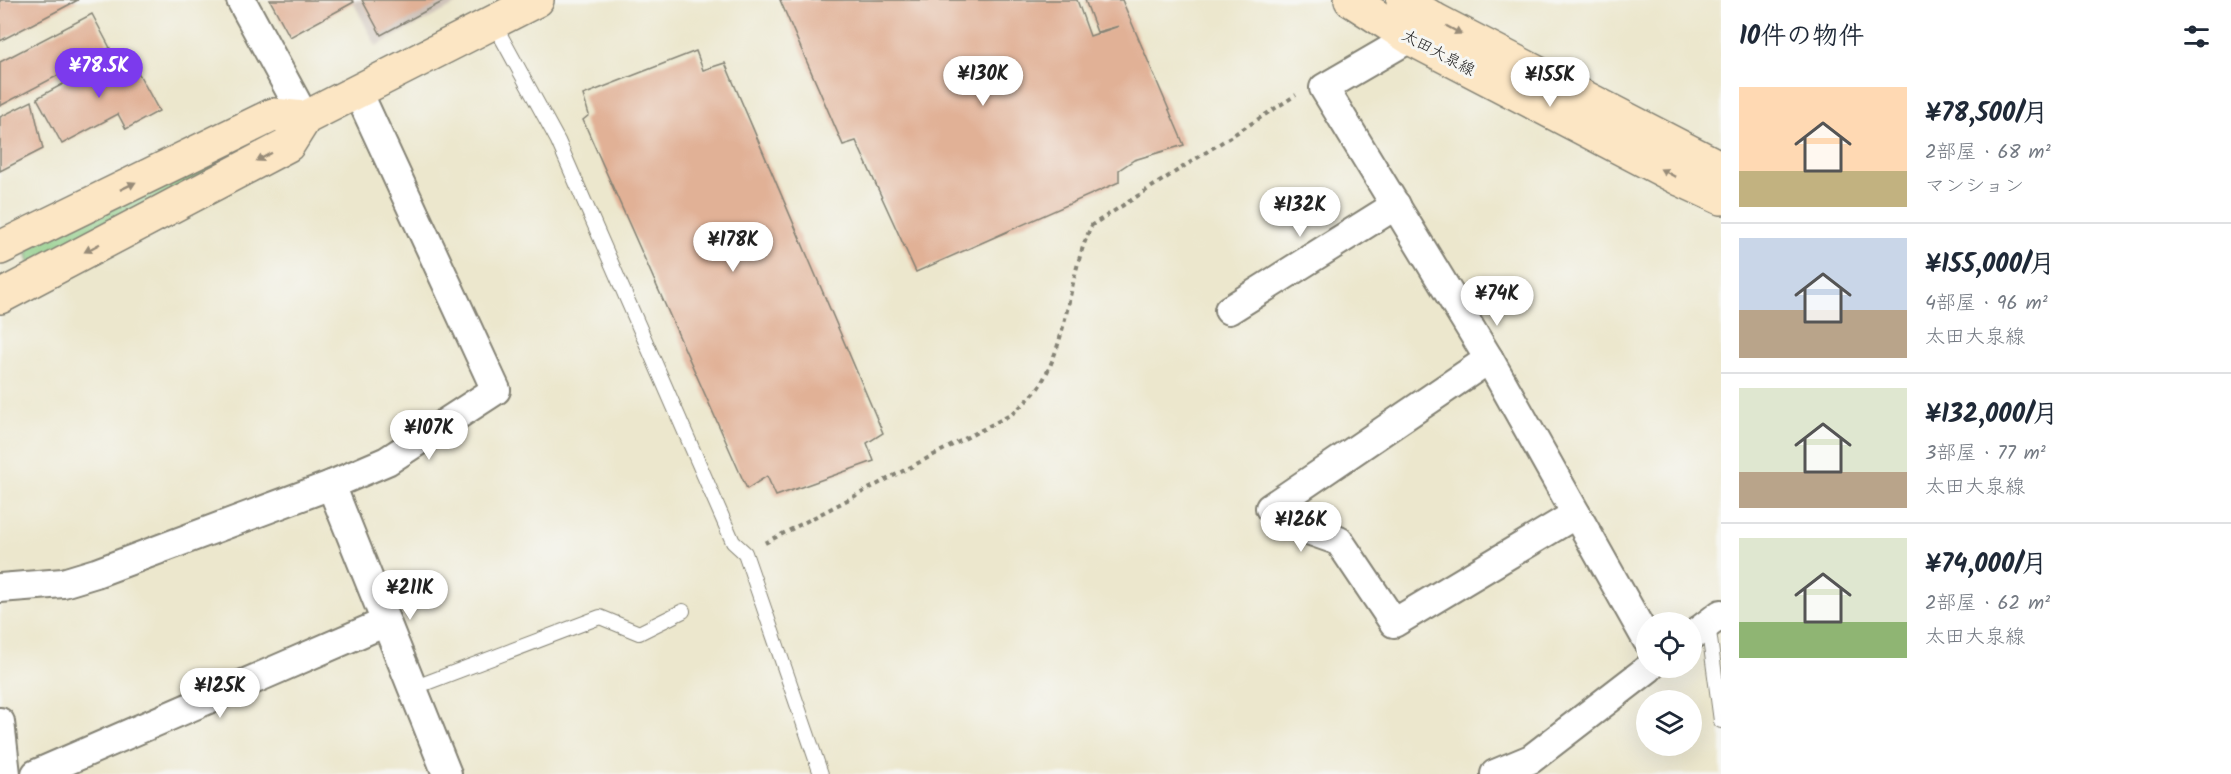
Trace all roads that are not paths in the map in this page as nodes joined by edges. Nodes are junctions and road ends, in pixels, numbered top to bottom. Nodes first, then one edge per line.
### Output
1 (241, 0) edge
2 (537, 0) edge
3 (1351, 0) edge
4 (1403, 0) edge
5 (493, 22) junction
6 (1410, 38) junction
7 (358, 92) junction
8 (305, 118) junction
9 (1721, 168) edge
10 (1721, 198) edge
11 (1395, 205) junction
12 (0, 248) edge
13 (0, 297) edge
14 (1229, 310) dead end
15 (1489, 359) junction
16 (330, 485) junction
17 (1576, 514) junction
18 (0, 588) edge
19 (683, 611) dead end
20 (1636, 620) edge
21 (386, 622) junction
22 (1707, 624) edge
23 (1636, 678) edge
24 (413, 688) junction
25 (1721, 721) edge
26 (0, 722) edge
27 (6, 774) edge
28 (36, 774) edge
29 (447, 774) edge
30 (821, 774) edge
31 (1495, 774) edge

1 - 8 street
2 - 5 street
3 - 6 street, 太田大泉線
4 -> 9 street, 太田大泉線
5 - 7 street
5 - 30 lane
10 -> 6 street, 太田大泉線
6 - 11 street
7 - 8 street
7 - 16 street
12 -> 8 street
8 -> 13 street
11 - 14 street
11 - 15 street
15 - 17 street
15 - 17 street
16 - 18 street
16 - 21 street
17 - 20 street
19 - 24 lane
21 - 24 street
21 - 28 street
22 - 25 lane
23 - 31 street
24 - 29 street
26 - 27 street

